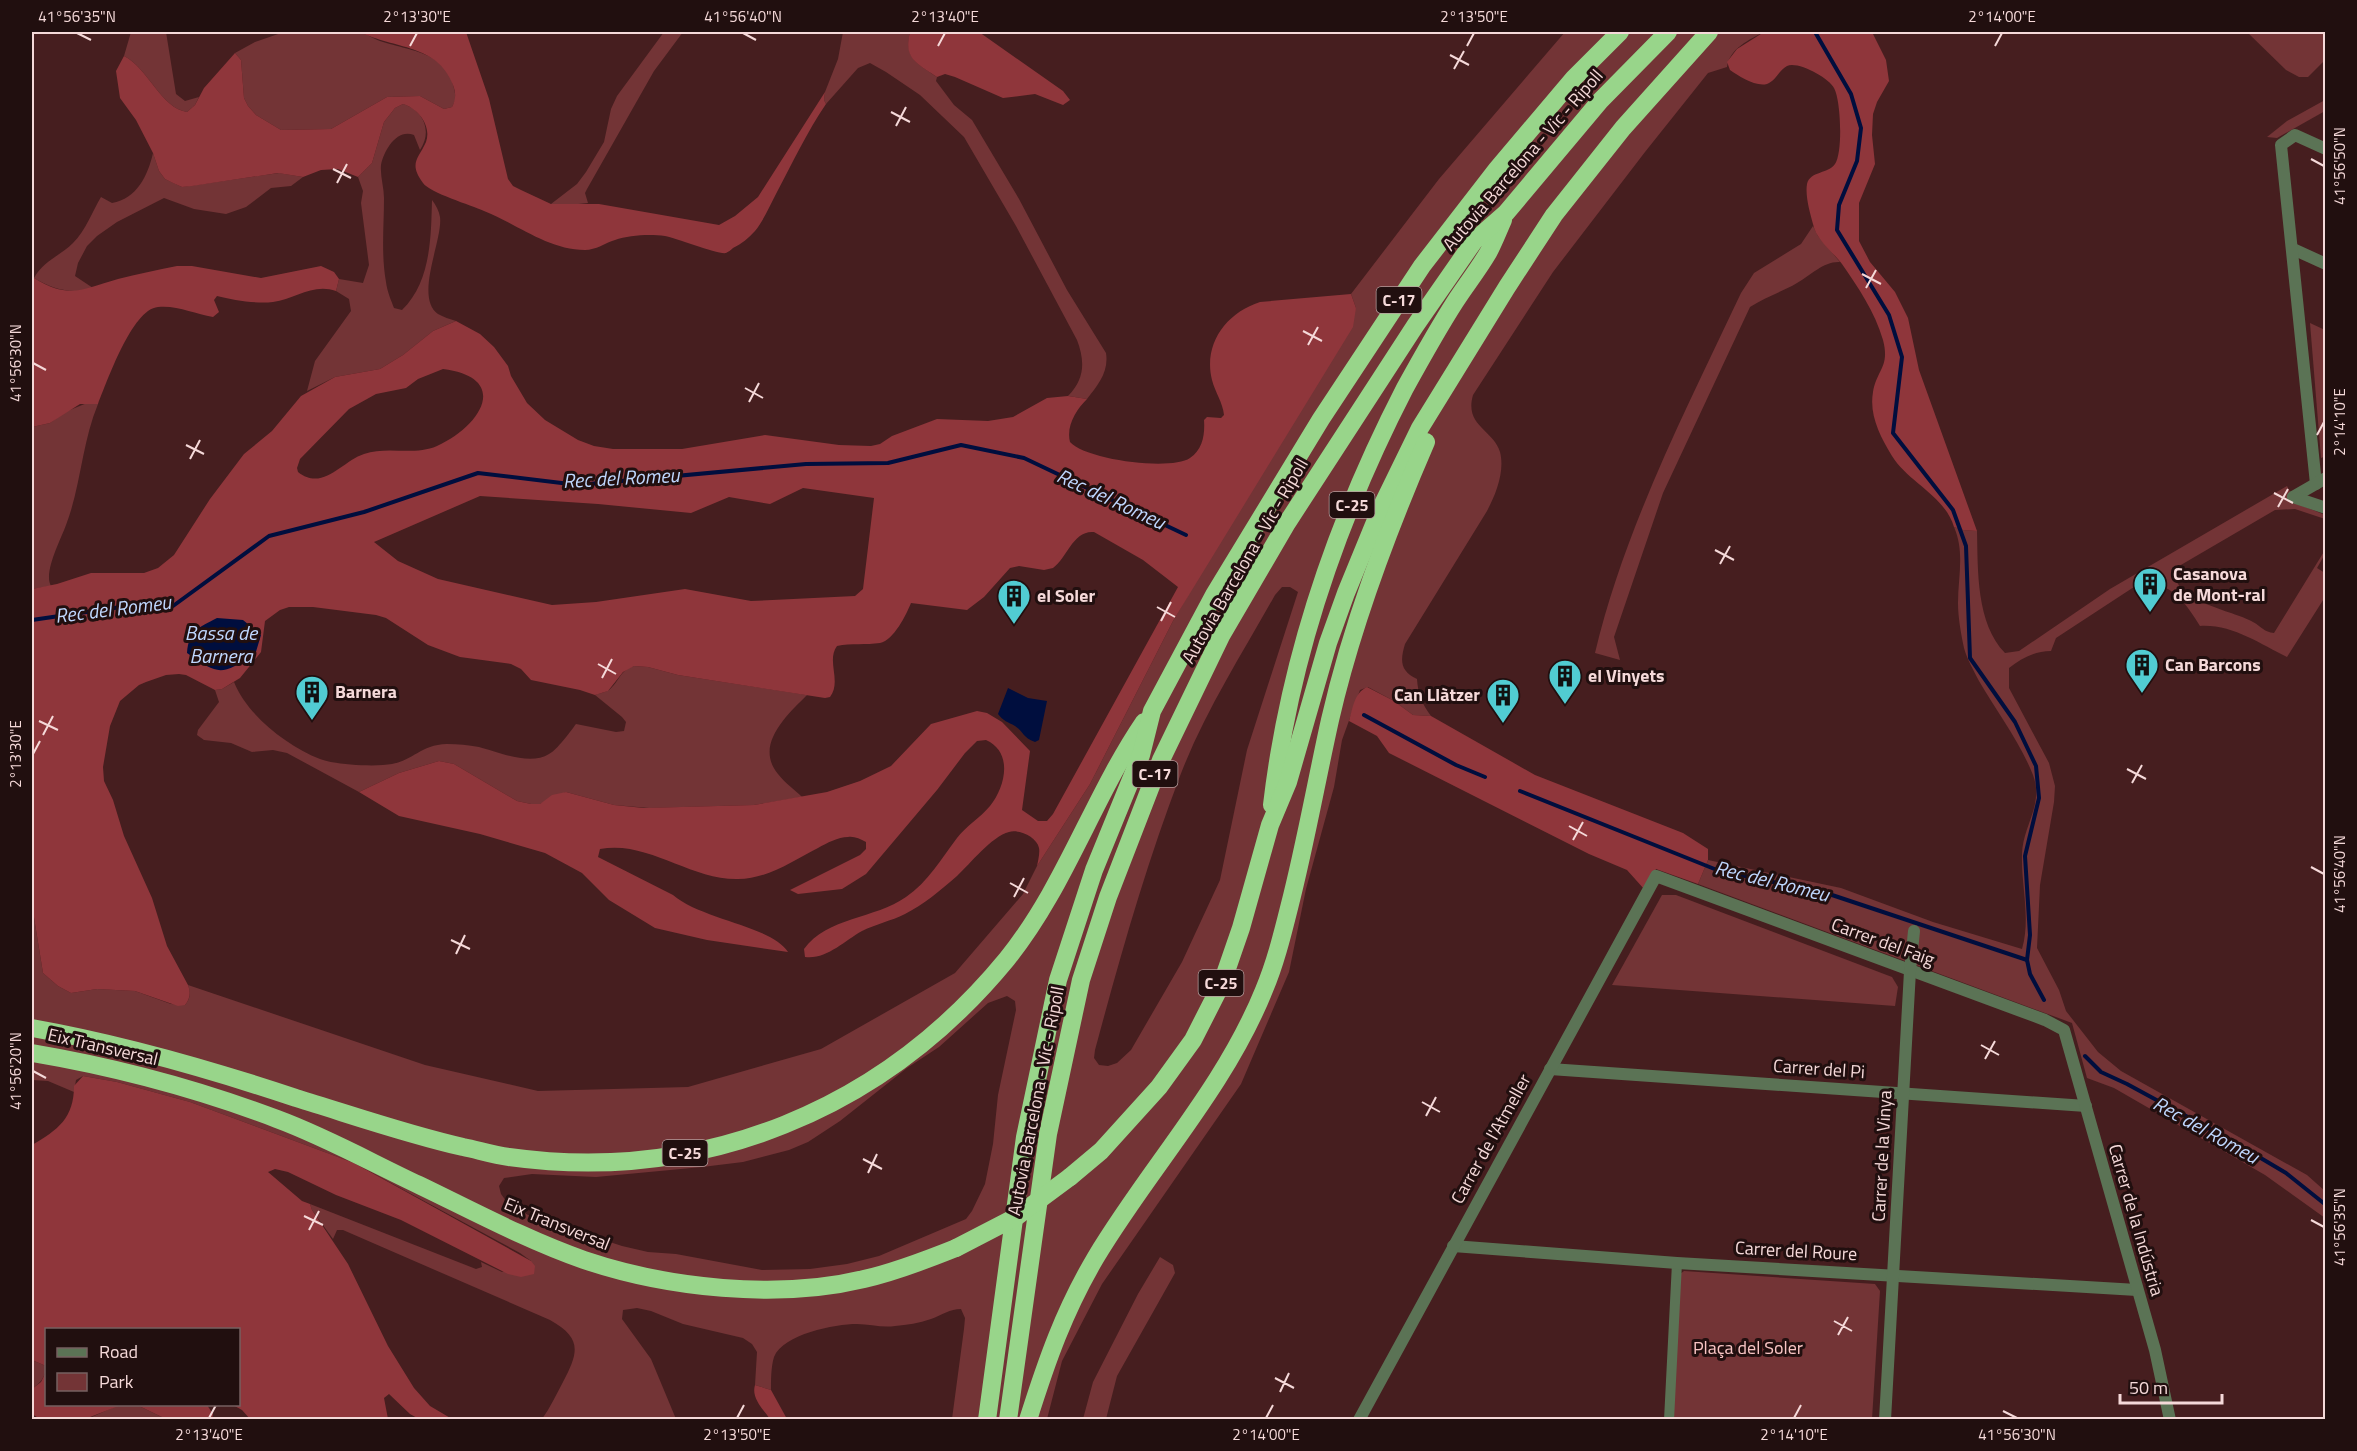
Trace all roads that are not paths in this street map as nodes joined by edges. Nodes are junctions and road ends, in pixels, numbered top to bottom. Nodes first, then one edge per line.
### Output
1 (1620, 32) edge
2 (1668, 32) edge
3 (1709, 32) edge
4 (2325, 149) edge
5 (1506, 213) junction
6 (2293, 249) junction
7 (2325, 264) edge
8 (1461, 362) junction
9 (2321, 481) edge
10 (2325, 508) edge
11 (1152, 711) junction
12 (1270, 825) junction
13 (1656, 876) joint
14 (1914, 931) dead end
15 (1910, 971) junction
16 (32, 1028) edge
17 (2064, 1030) joint
18 (32, 1053) edge
19 (1550, 1069) junction
20 (1904, 1093) junction
21 (2086, 1106) junction
22 (1453, 1246) junction
23 (1677, 1263) junction
24 (1893, 1275) junction
25 (2137, 1290) junction
26 (987, 1419) edge
27 (1008, 1419) edge
28 (1028, 1419) edge
29 (1359, 1419) edge
30 (1669, 1419) edge
31 (1885, 1419) edge
32 (2170, 1419) edge

1 - 11 highway, Autovia Barcelona - Vic - Ripoll / C-17
2 - 5 highway, Autovia Barcelona - Vic - Ripoll / C-17
3 - 8 highway
4 - 6 street
5 - 12 highway, C-25
5 - 27 highway, Autovia Barcelona - Vic - Ripoll / C-17
6 - 7 street
6 - 9 street
8 - 12 highway
8 - 28 highway
9 - 10 street
11 - 16 highway, C-25
11 - 26 highway, Autovia Barcelona - Vic - Ripoll / C-17
12 - 18 highway, Eix Transversal / C-25, bridge
13 - 15 street, Carrer del Faig
13 - 19 street, Carrer de l'Atmeller
14 - 15 street, Carrer de la Vinya
15 - 17 street, Carrer del Faig
15 - 20 street, Carrer de la Vinya
17 - 21 street, Carrer de la Indústria
19 - 20 street, Carrer del Pi
19 - 22 street, Carrer de l'Atmeller
20 - 21 street, Carrer del Pi
20 - 24 street, Carrer de la Vinya
21 - 25 street, Carrer de la Indústria
22 - 23 street, Carrer del Roure
22 - 29 street, Carrer de l'Atmeller
23 - 24 street, Carrer del Roure
23 - 30 street
24 - 25 street, Carrer del Roure
24 - 31 street, Carrer de la Vinya
25 - 32 street, Carrer de la Indústria

